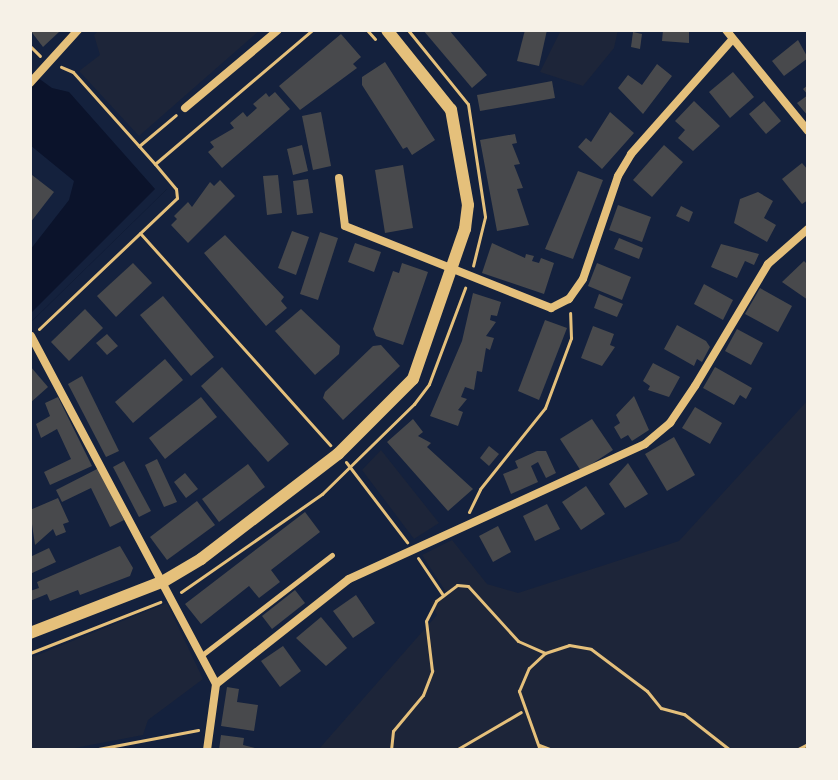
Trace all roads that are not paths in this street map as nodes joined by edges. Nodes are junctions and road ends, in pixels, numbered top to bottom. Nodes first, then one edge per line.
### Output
1 (78, 30) edge
2 (278, 30) edge
3 (387, 30) edge
4 (726, 30) edge
5 (732, 40) junction
6 (30, 83) edge
7 (185, 108) road end
8 (808, 131) edge
9 (339, 178) dead end
10 (808, 229) edge
11 (450, 269) junction
12 (31, 336) edge
13 (332, 555) dead end
14 (164, 581) junction
15 (30, 633) edge
16 (202, 655) junction
17 (216, 684) junction
18 (207, 750) edge

1 - 6 street
2 - 7 street
3 - 11 street
4 - 5 street
5 - 8 street
5 - 11 street
9 - 11 street
10 - 17 street
11 - 14 street
12 - 14 street
13 - 16 lane
14 - 15 street
14 - 16 street
16 - 17 street
17 - 18 street

